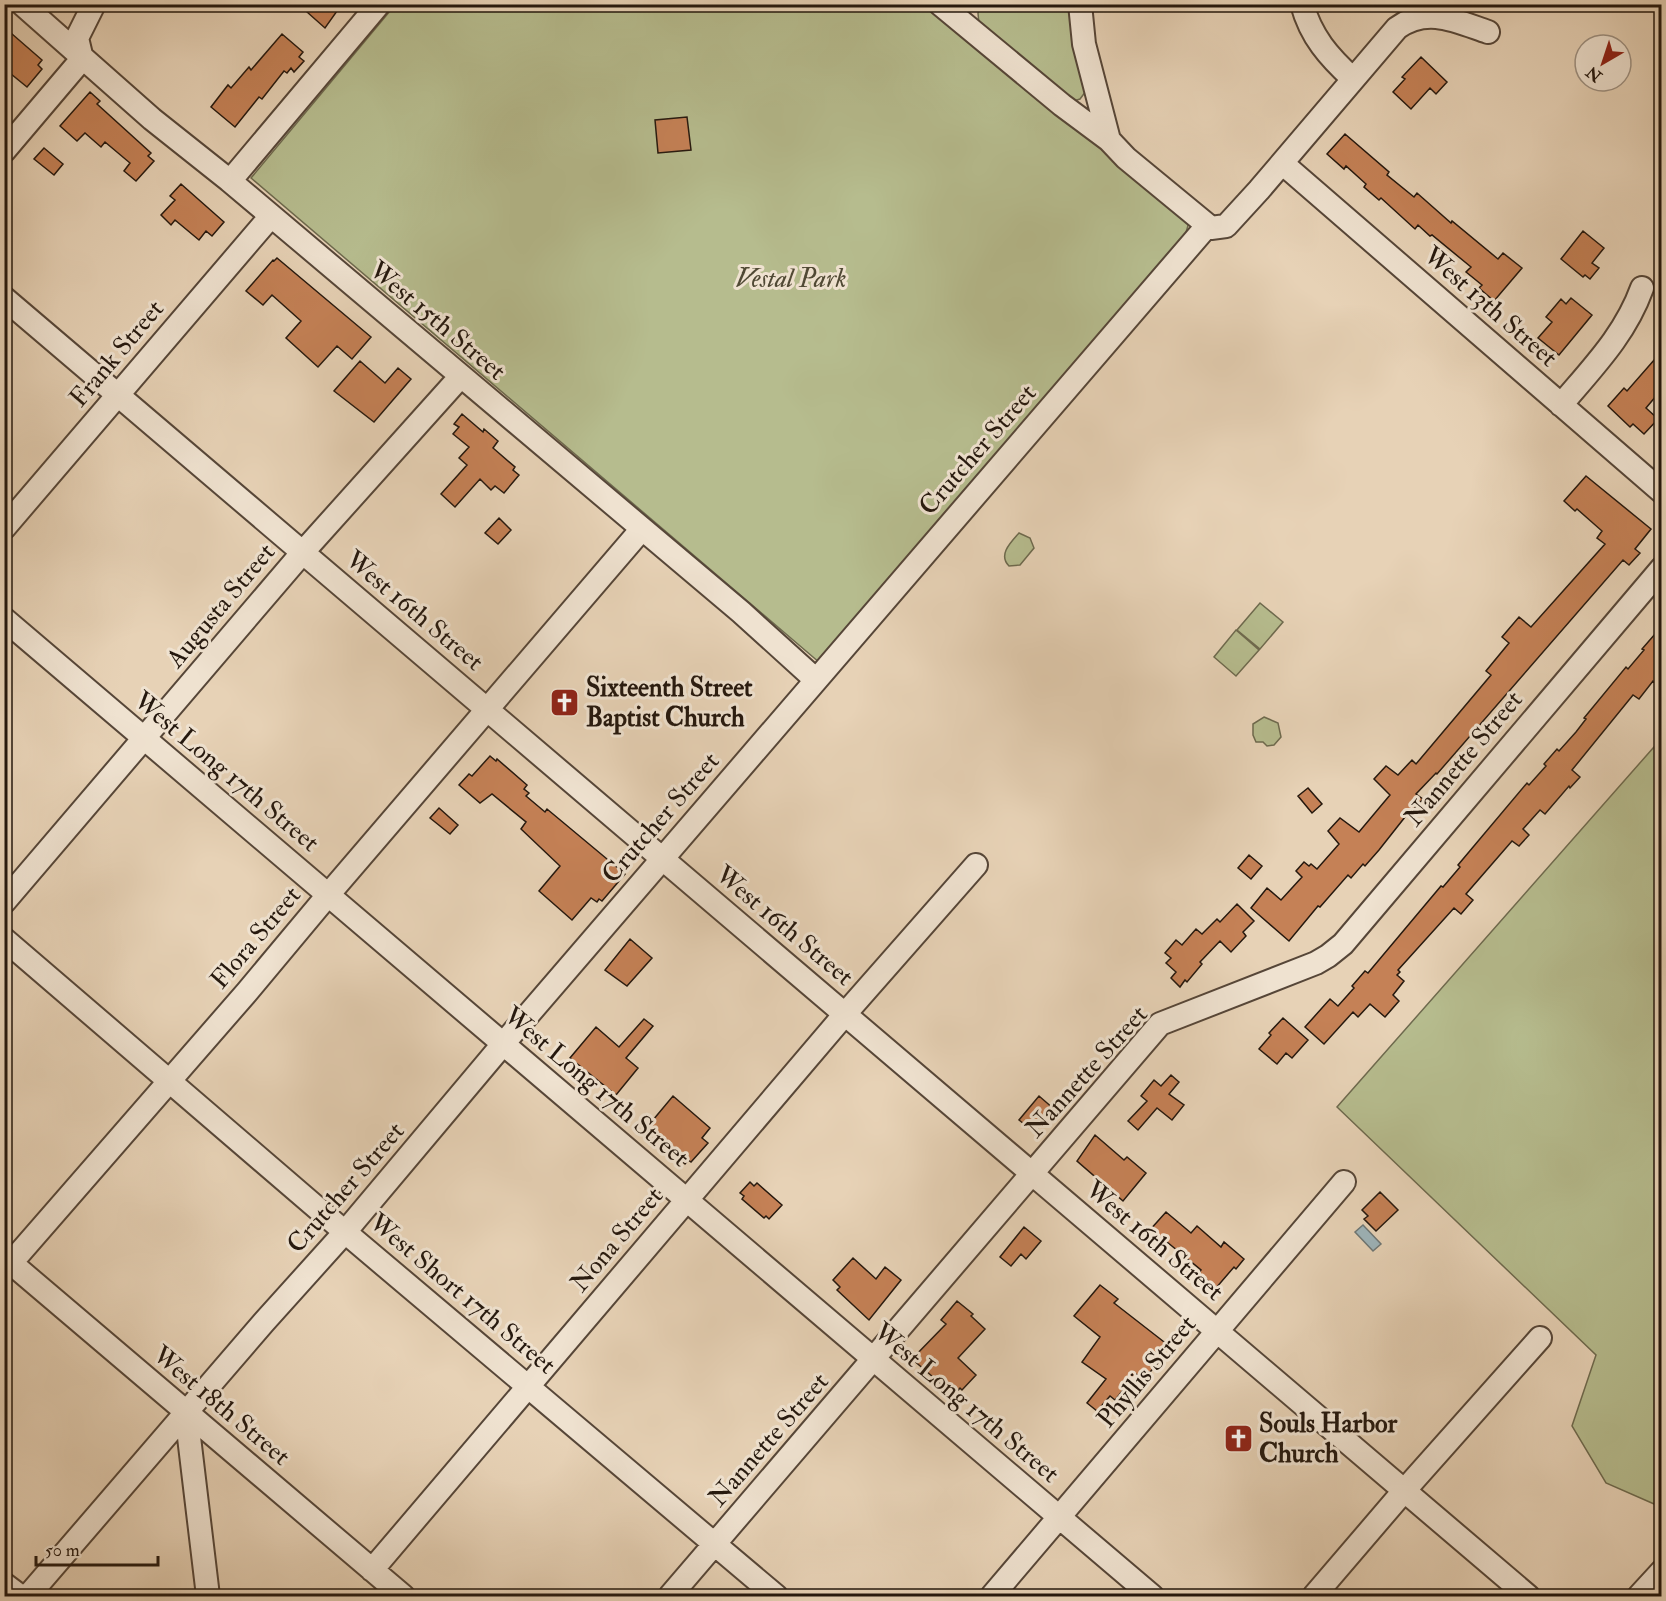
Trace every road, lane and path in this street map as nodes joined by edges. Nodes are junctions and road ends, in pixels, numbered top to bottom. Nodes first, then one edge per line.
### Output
1 (22, 4) edge
2 (94, 4) edge
3 (380, 4) edge
4 (1080, 4) edge
5 (1302, 4) edge
6 (954, 8) edge
7 (1488, 32) dead end
8 (82, 59) junction
9 (1353, 79) junction
10 (1109, 140) junction
11 (4, 151) edge
12 (1282, 163) junction
13 (230, 181) junction
14 (271, 216) junction
15 (1207, 226) junction
16 (1642, 288) dead end
17 (4, 298) edge
18 (460, 376) junction
19 (118, 395) junction
20 (1561, 405) junction
21 (1662, 492) edge
22 (4, 528) edge
23 (641, 530) junction
24 (303, 552) junction
25 (1662, 568) edge
26 (4, 620) edge
27 (816, 680) junction
28 (487, 709) junction
29 (144, 738) junction
30 (663, 858) junction
31 (976, 865) dead end
32 (328, 895) junction
33 (4, 902) edge
34 (4, 939) edge
35 (845, 1014) junction
36 (503, 1044) junction
37 (169, 1079) junction
38 (1032, 1173) junction
39 (1344, 1182) dead end
40 (687, 1200) junction
41 (345, 1232) junction
42 (7, 1264) edge
43 (1218, 1331) junction
44 (1540, 1338) dead end
45 (873, 1359) junction
46 (529, 1386) junction
47 (186, 1412) junction
48 (1403, 1492) junction
49 (1059, 1518) junction
50 (715, 1545) junction
51 (372, 1570) junction
52 (1662, 1571) edge
53 (4, 1584) edge
54 (20, 1596) edge
55 (28, 1596) edge
56 (208, 1596) edge
57 (403, 1596) edge
58 (670, 1596) edge
59 (776, 1596) edge
60 (992, 1596) edge
61 (1152, 1596) edge
62 (1314, 1596) edge
63 (1528, 1596) edge
64 (1640, 1596) edge

1 - 8 street, West 15th Street
2 - 8 street
3 - 13 street
4 - 10 street
5 - 9 street
6 - 10 street
7 - 9 street
8 - 11 street
8 - 13 street, West 15th Street
9 - 12 street
10 - 15 street
12 - 15 street
12 - 20 street, West 13th Street
13 - 14 street, West 15th Street
14 - 18 street, West 15th Street
14 - 19 street, Frank Street
15 - 27 street, Crutcher Street
16 - 20 street
17 - 19 street, West 16th Street
18 - 23 street, West 15th Street
18 - 24 street, Augusta Street
19 - 22 street, Frank Street
19 - 24 street, West 16th Street
20 - 21 street, West 13th Street
23 - 27 street, West 15th Street
23 - 28 street, Flora Street
24 - 28 street, West 16th Street
24 - 29 street, Augusta Street
25 - 38 street, Nannette Street
26 - 29 street, West Long 17th Street
27 - 30 street, Crutcher Street
28 - 30 street, West 16th Street
28 - 32 street, Flora Street
29 - 32 street, West Long 17th Street
29 - 33 street, Augusta Street
30 - 35 street, West 16th Street
30 - 36 street, Crutcher Street
31 - 35 street, Nona Street
32 - 36 street, West Long 17th Street
32 - 37 street, Flora Street
34 - 37 street, West Short 17th Street
35 - 38 street, West 16th Street
35 - 40 street, Nona Street
36 - 40 street, West Long 17th Street
36 - 41 street, Crutcher Street
37 - 41 street, West Short 17th Street
37 - 42 street, Flora Street
38 - 43 street, West 16th Street
38 - 45 street, Nannette Street
39 - 43 street, Phyllis Street
40 - 45 street, West Long 17th Street
40 - 46 street, Nona Street
41 - 46 street, West Short 17th Street
41 - 47 street, Crutcher Street
42 - 47 street, West 18th Street
43 - 48 street, West 16th Street
43 - 49 street, Phyllis Street
44 - 48 street
45 - 49 street, West Long 17th Street
45 - 50 street, Nannette Street
46 - 50 street, West Short 17th Street
46 - 51 street, Nona Street
47 - 51 street, West 18th Street
47 - 55 street, Crutcher Street
47 - 56 street
48 - 62 street
48 - 63 street, West 16th Street
49 - 60 street, Phyllis Street
49 - 61 street, West Long 17th Street
50 - 58 street, Nannette Street
50 - 59 street, West Short 17th Street
51 - 57 street, West 18th Street
52 - 64 street
53 - 54 street

